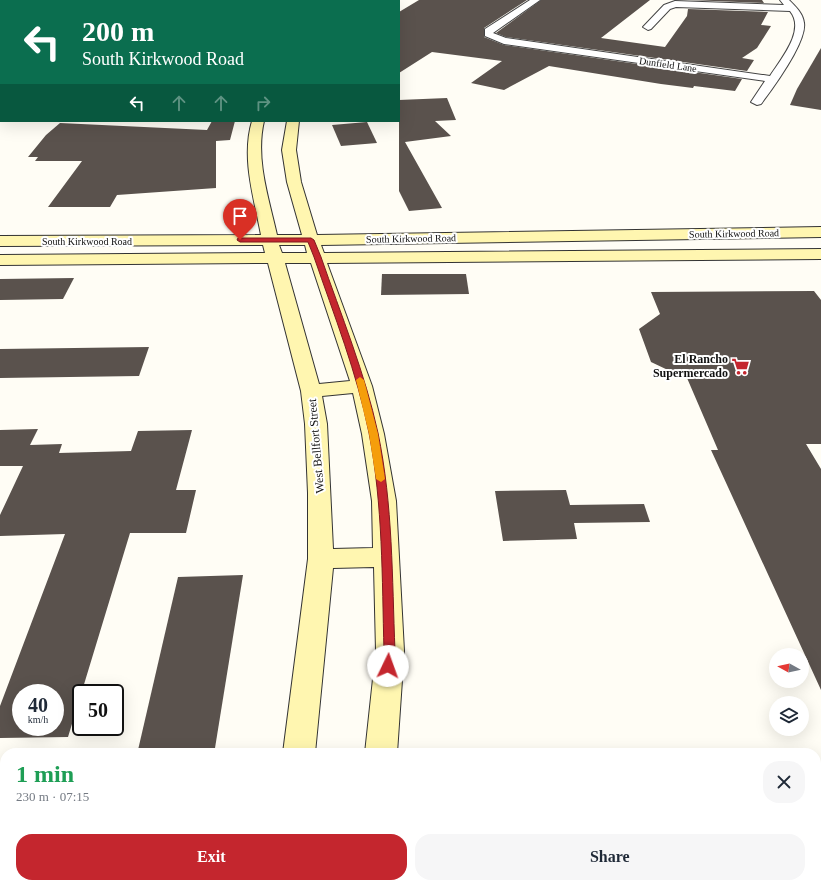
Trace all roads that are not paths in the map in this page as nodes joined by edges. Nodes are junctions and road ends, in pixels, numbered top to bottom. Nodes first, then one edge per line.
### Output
1 (536, 0) edge
2 (784, 0) edge
3 (792, 8) junction
4 (648, 27) dead end
5 (771, 79) junction
6 (757, 102) dead end
7 (258, 122) edge
8 (292, 122) edge
9 (821, 232) edge
10 (695, 234) junction
11 (311, 240) junction
12 (0, 241) edge
13 (272, 248) junction
14 (707, 254) junction
15 (821, 254) edge
16 (317, 257) junction
17 (0, 260) edge
18 (362, 386) junction
19 (311, 391) junction
20 (387, 557) junction
21 (320, 559) junction
22 (300, 748) edge
23 (381, 748) edge

1 - 5 street, Dunfield Lane
2 - 3 street
3 - 4 street
3 - 5 street
5 - 6 street
7 - 13 main road, West Bellfort Street
8 - 11 main road
9 - 10 main road, South Kirkwood Road
10 - 11 main road, South Kirkwood Road
10 - 14 main road
11 - 13 main road, South Kirkwood Road
11 - 16 main road
12 - 13 main road, South Kirkwood Road
13 - 16 main road, South Kirkwood Road
13 - 17 main road, South Kirkwood Road
13 - 19 main road, West Bellfort Street
14 - 15 main road, South Kirkwood Road
14 - 16 main road, South Kirkwood Road
16 - 18 main road
18 - 19 main road
18 - 20 main road
19 - 21 main road, West Bellfort Street
20 - 21 main road
20 - 23 main road
21 - 22 main road, West Bellfort Street

